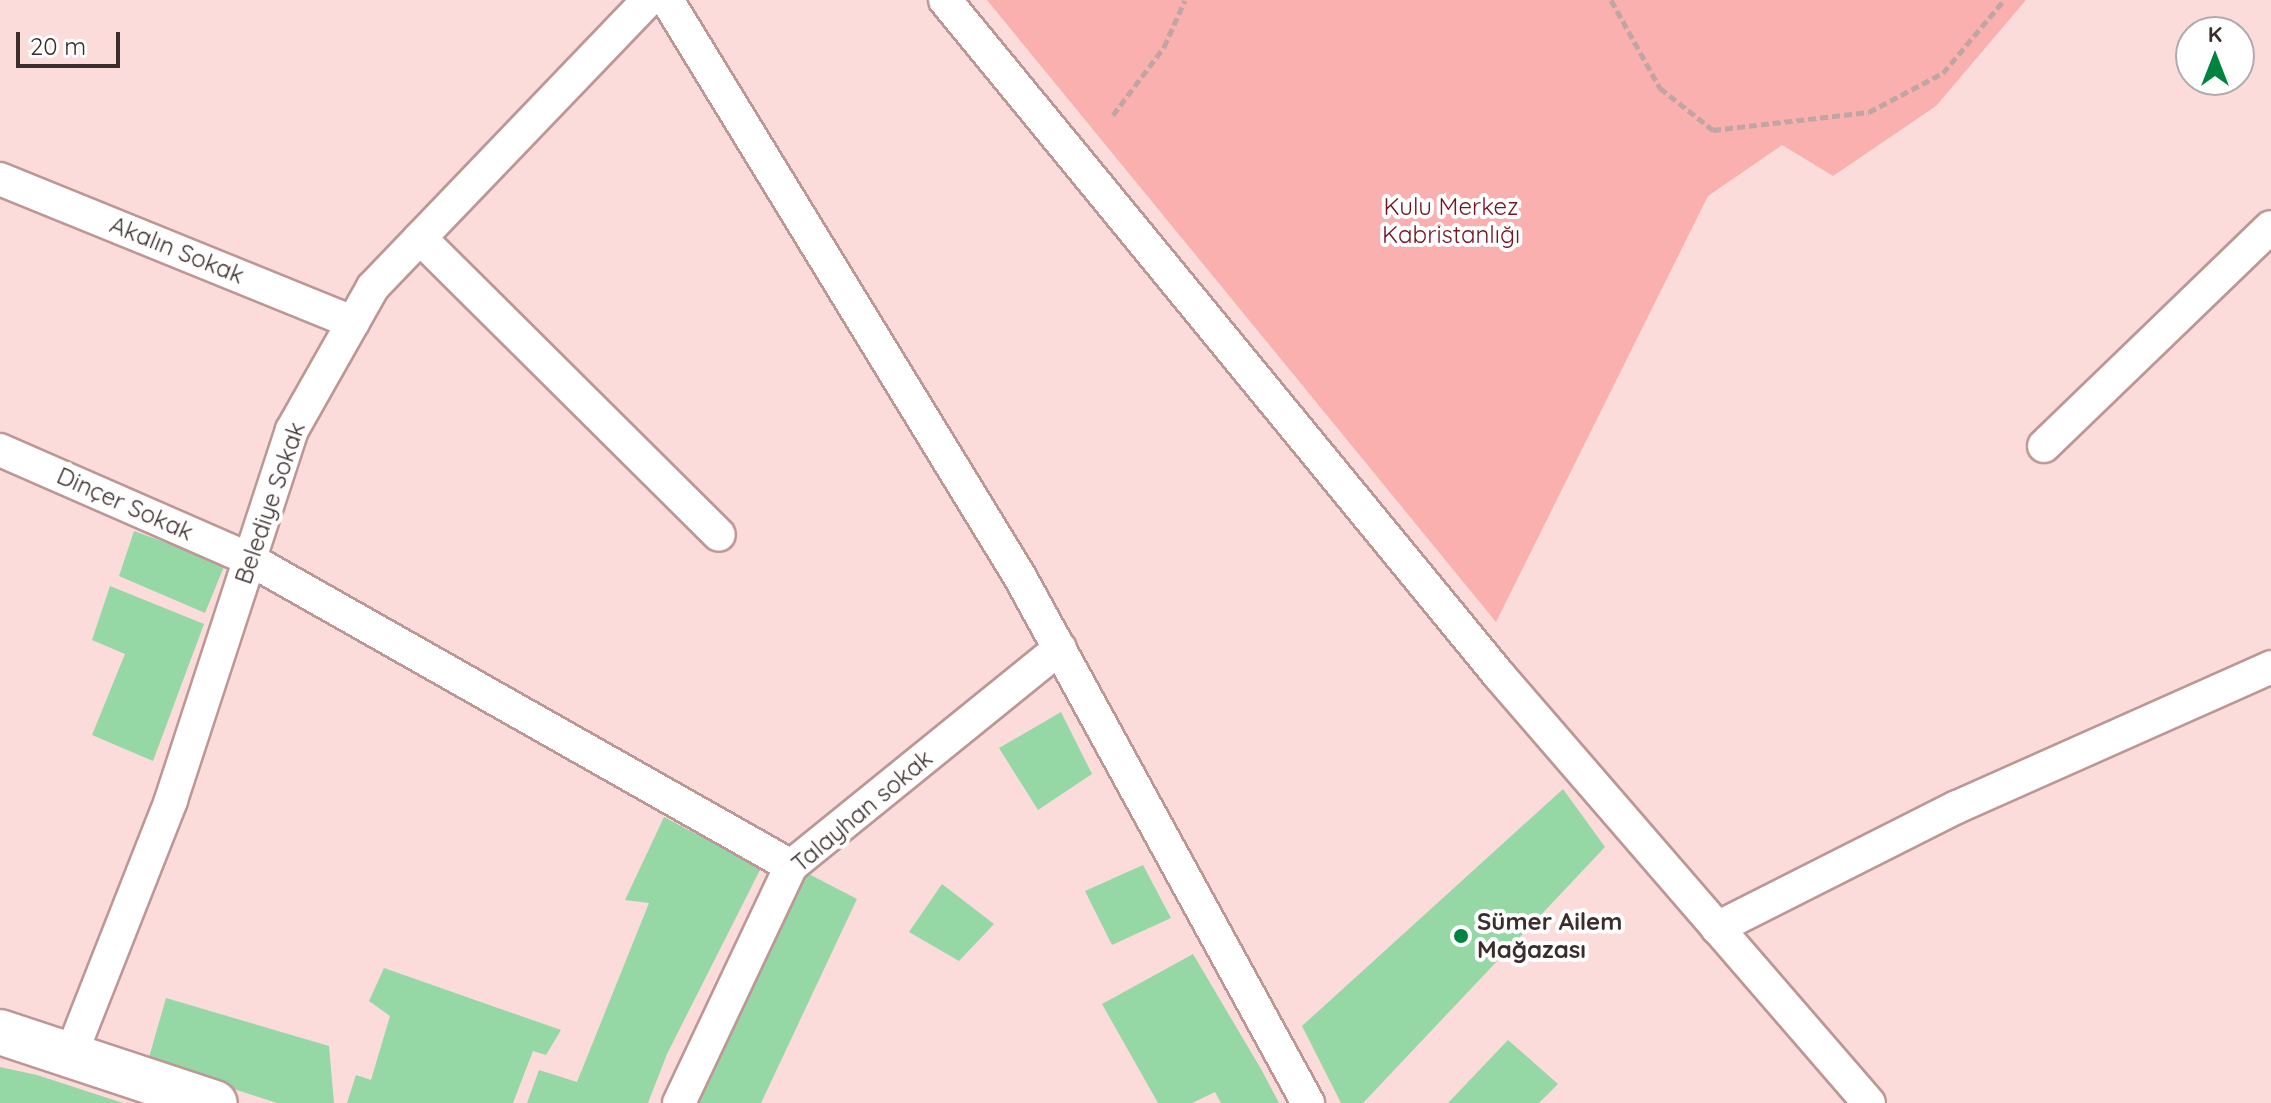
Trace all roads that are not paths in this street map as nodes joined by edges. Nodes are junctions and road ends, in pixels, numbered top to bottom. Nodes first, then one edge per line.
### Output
1 (648, 0) edge
2 (667, 0) edge
3 (945, 0) edge
4 (0, 179) edge
5 (2271, 227) edge
6 (420, 238) junction
7 (353, 322) junction
8 (2044, 446) dead end
9 (0, 450) edge
10 (719, 535) dead end
11 (249, 559) junction
12 (1060, 648) junction
13 (2271, 667) edge
14 (791, 866) junction
15 (1717, 928) junction
16 (0, 1032) edge
17 (70, 1057) junction
18 (215, 1103) edge
19 (679, 1103) edge
20 (1308, 1103) edge
21 (1869, 1103) edge

1 - 6 street, Belediye Sokak
2 - 12 street
3 - 15 street
4 - 7 street, Akalın Sokak
5 - 8 street
6 - 7 street, Belediye Sokak
6 - 10 street
7 - 11 street, Belediye Sokak
9 - 11 street, Dinçer Sokak
11 - 14 street, Dinçer Sokak
11 - 17 street, Belediye Sokak
12 - 14 street, Talayhan sokak
12 - 20 street
13 - 15 street
14 - 19 street, Talayhan sokak
15 - 21 street
16 - 17 street
17 - 18 street

